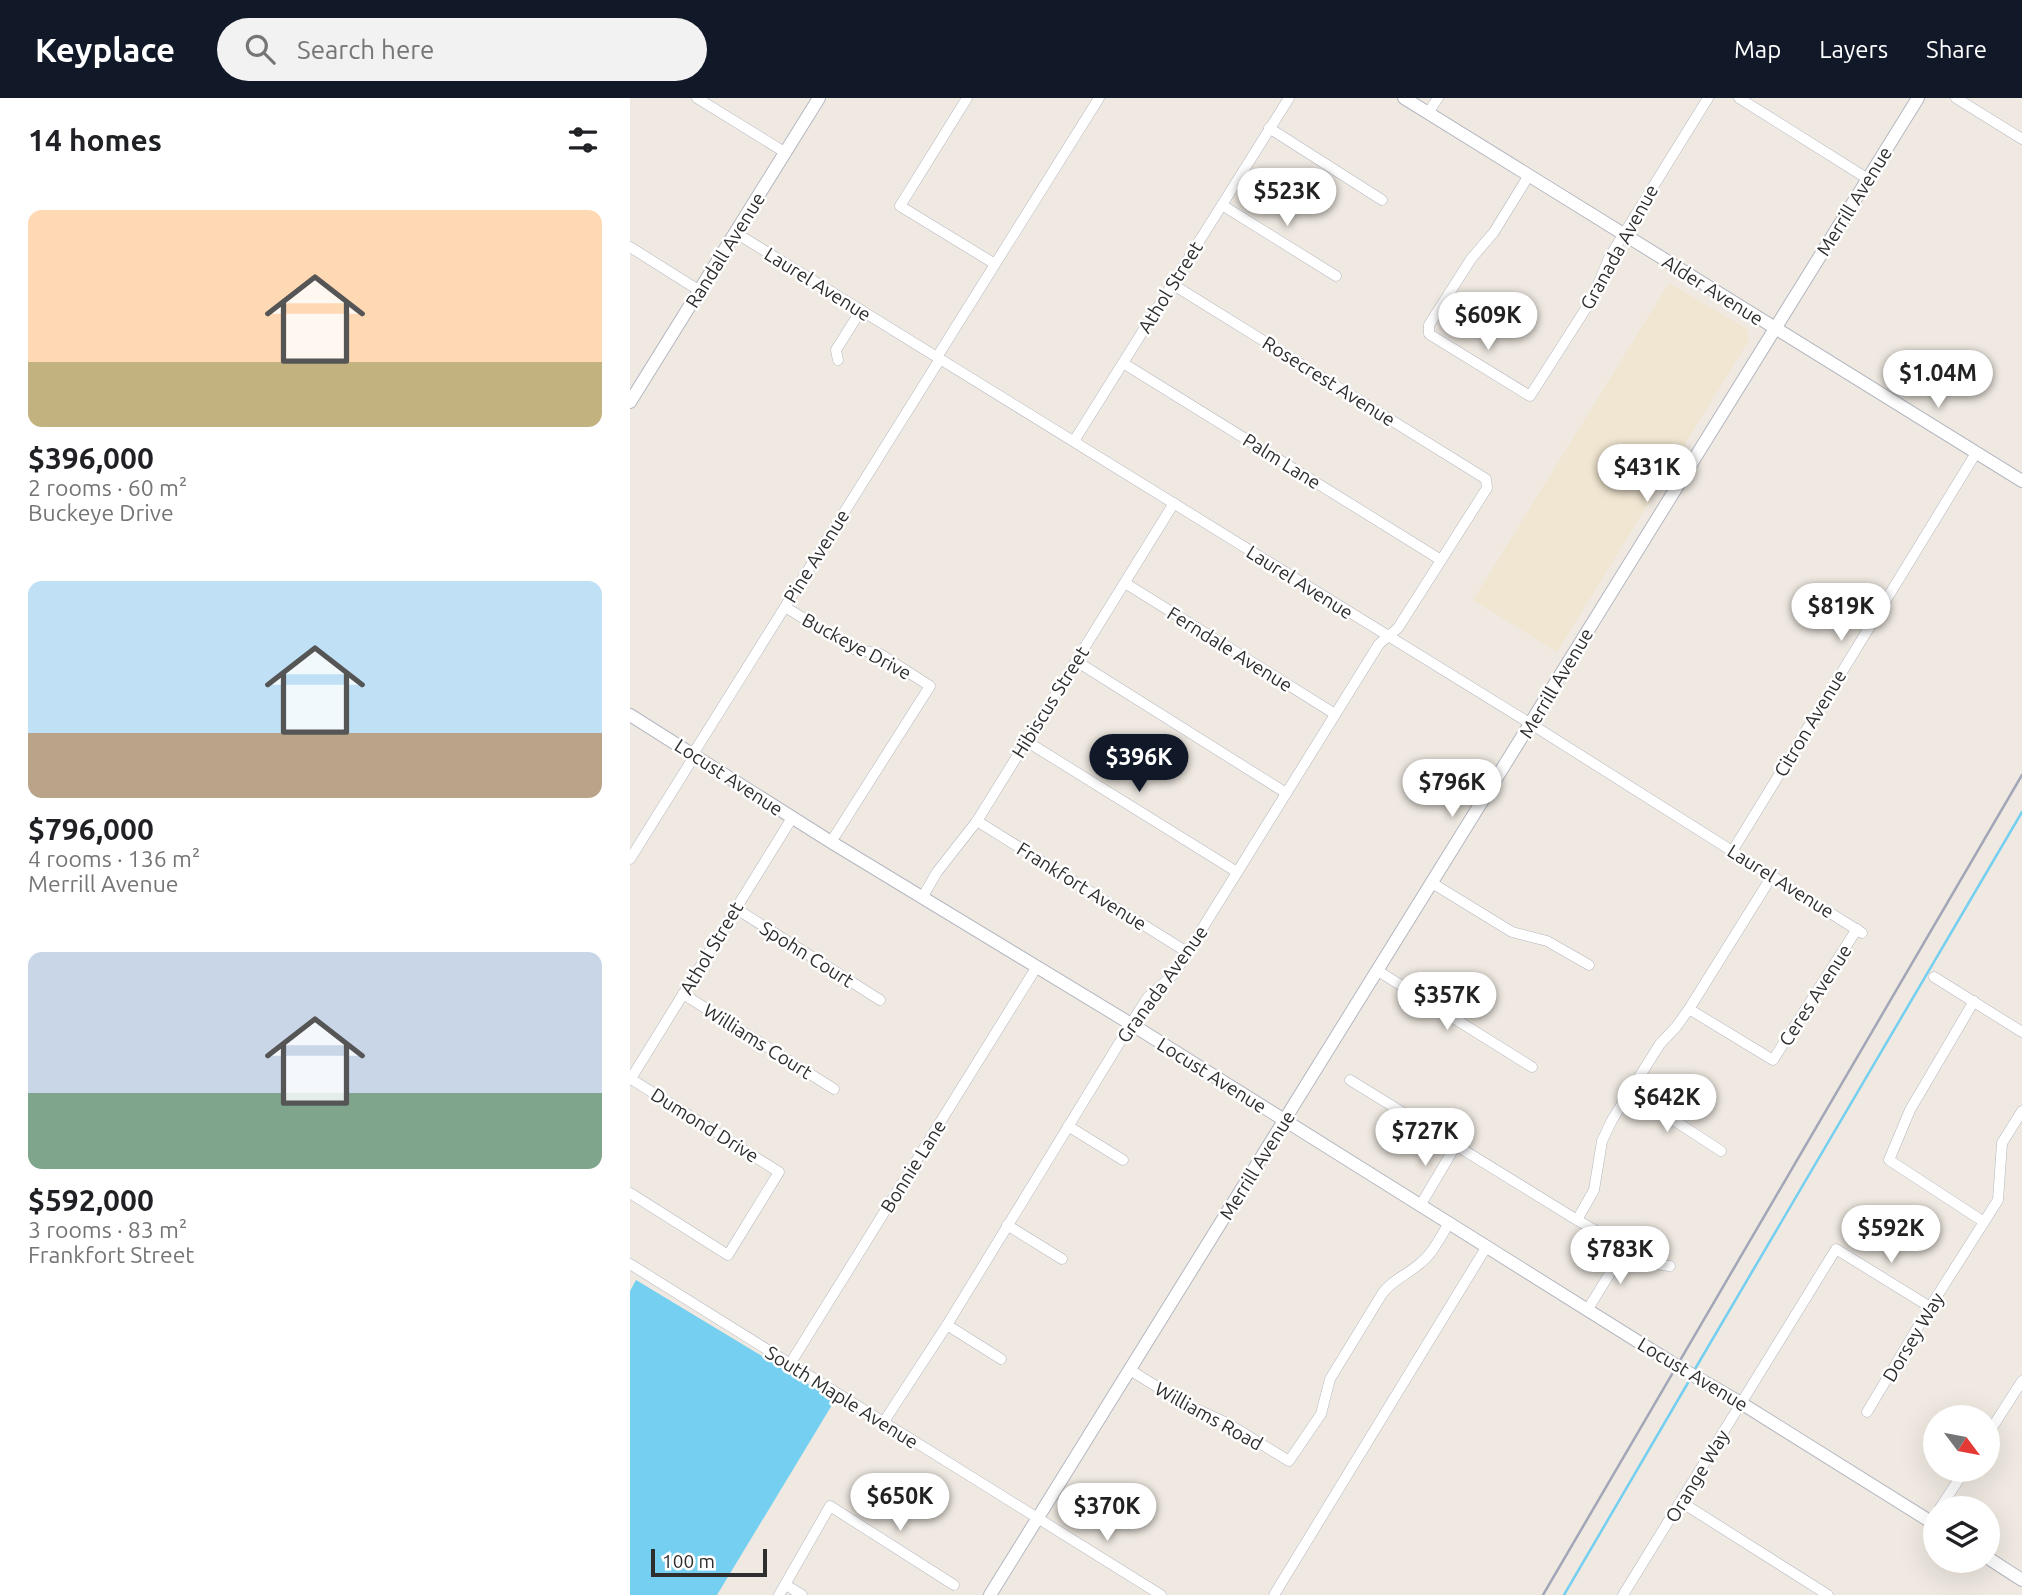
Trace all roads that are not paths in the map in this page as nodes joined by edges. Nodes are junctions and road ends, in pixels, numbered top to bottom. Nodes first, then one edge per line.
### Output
1 (697, 98) edge
2 (819, 98) edge
3 (967, 98) edge
4 (1099, 98) edge
5 (1289, 98) edge
6 (1404, 98) edge
7 (1438, 98) edge
8 (1708, 98) edge
9 (1739, 98) edge
10 (1918, 98) edge
11 (1956, 98) edge
12 (1428, 113) junction
13 (1269, 128) junction
14 (2022, 139) edge
15 (786, 153) junction
16 (1529, 175) junction
17 (1868, 179) junction
18 (1382, 200) dead end
19 (1222, 205) junction
20 (736, 233) junction
21 (1624, 234) junction
22 (630, 247) edge
23 (995, 264) junction
24 (1336, 276) dead end
25 (1172, 284) junction
26 (700, 291) junction
27 (861, 310) junction
28 (1775, 328) junction
29 (939, 358) junction
30 (838, 360) dead end
31 (1123, 363) junction
32 (630, 401) edge
33 (1074, 441) junction
34 (1976, 453) junction
35 (1486, 479) joint
36 (2022, 480) edge
37 (1174, 503) junction
38 (1441, 560) junction
39 (1125, 583) junction
40 (785, 607) junction
41 (1386, 637) junction
42 (1076, 661) junction
43 (1335, 714) junction
44 (630, 715) edge
45 (1531, 724) junction
46 (1026, 741) junction
47 (694, 754) junction
48 (1286, 793) junction
49 (792, 818) junction
50 (977, 821) junction
51 (831, 842) junction
52 (1733, 850) junction
53 (630, 859) edge
54 (1237, 872) junction
55 (1772, 876) junction
56 (1432, 883) junction
57 (922, 898) junction
58 (734, 908) junction
59 (1860, 931) joint
60 (1187, 952) junction
61 (1589, 965) dead end
62 (1036, 968) junction
63 (1378, 971) junction
64 (1934, 977) dead end
65 (683, 994) junction
66 (880, 1000) dead end
67 (1974, 1001) junction
68 (1689, 1009) junction
69 (1130, 1024) junction
70 (2021, 1029) edge
71 (1532, 1067) dead end
72 (630, 1079) edge
73 (1350, 1080) dead end
74 (834, 1089) dead end
75 (1629, 1091) junction
76 (2022, 1111) edge
77 (1285, 1121) junction
78 (1068, 1126) junction
79 (1456, 1145) junction
80 (1721, 1151) dead end
81 (1123, 1160) dead end
82 (630, 1193) edge
83 (1420, 1206) junction
84 (1577, 1220) junction
85 (1984, 1222) junction
86 (1449, 1223) junction
87 (1007, 1225) junction
88 (1487, 1247) junction
89 (1626, 1247) junction
90 (1062, 1259) dead end
91 (630, 1264) edge
92 (1670, 1266) dead end
93 (1930, 1307) junction
94 (1588, 1309) junction
95 (947, 1325) junction
96 (1002, 1359) dead end
97 (790, 1364) junction
98 (1130, 1370) junction
99 (2022, 1381) edge
100 (1741, 1403) junction
101 (1867, 1412) dead end
102 (2000, 1415) edge
103 (883, 1423) junction
104 (1681, 1502) junction
105 (1923, 1514) edge
106 (1037, 1517) junction
107 (2000, 1566) edge
108 (2022, 1580) edge
109 (786, 1585) junction
110 (954, 1585) dead end
111 (1817, 1592) edge
112 (779, 1595) edge
113 (802, 1595) edge
114 (990, 1595) edge
115 (1161, 1595) edge
116 (1274, 1595) edge
117 (1623, 1595) edge
118 (1828, 1595) edge

1 - 15 street
2 - 15 main road, Randall Avenue
3 - 23 street
4 - 23 street, Pine Avenue
5 - 13 street, Athol Street
6 - 12 main road, Alder Avenue
7 - 12 street
8 - 21 street, Granada Avenue
9 - 17 street
10 - 17 main road, Merrill Avenue
11 - 14 street
12 - 16 main road, Alder Avenue
13 - 18 street
13 - 19 street, Athol Street
15 - 20 main road, Randall Avenue
16 - 21 main road, Alder Avenue
16 - 21 street, Granada Avenue
17 - 28 main road, Merrill Avenue
19 - 24 street
19 - 25 street, Athol Street
20 - 26 main road, Randall Avenue
20 - 27 street, Laurel Avenue
21 - 28 main road, Alder Avenue
22 - 26 street
23 - 29 street, Pine Avenue
25 - 31 street, Athol Street
25 - 35 street, Rosecrest Avenue
26 - 32 main road, Randall Avenue
27 - 29 street, Laurel Avenue
27 - 30 street
28 - 34 main road, Alder Avenue
28 - 45 main road, Merrill Avenue
29 - 33 street, Laurel Avenue
29 - 40 street, Pine Avenue
31 - 33 street, Athol Street
31 - 38 street, Palm Lane
33 - 37 street, Laurel Avenue
34 - 36 main road, Alder Avenue
34 - 52 street, Citron Avenue
35 - 38 street, Granada Avenue
37 - 39 street, Hibiscus Street
37 - 41 street, Laurel Avenue
38 - 41 street, Granada Avenue
39 - 42 street, Hibiscus Street
39 - 43 street, Ferndale Avenue
40 - 47 street, Pine Avenue
40 - 51 street, Buckeye Drive
41 - 43 street, Granada Avenue
41 - 45 street, Laurel Avenue
42 - 46 street, Hibiscus Street
42 - 48 street
43 - 48 street, Granada Avenue
44 - 47 main road, Locust Avenue
45 - 52 street, Laurel Avenue
45 - 56 main road, Merrill Avenue
46 - 50 street, Hibiscus Street
46 - 54 street
47 - 49 main road, Locust Avenue
47 - 53 street, Pine Avenue
48 - 54 street, Granada Avenue
49 - 51 main road, Locust Avenue
49 - 58 street, Athol Street
50 - 57 street, Hibiscus Street
50 - 60 street, Frankfort Avenue
51 - 57 main road, Locust Avenue
52 - 55 street, Laurel Avenue
54 - 60 street, Granada Avenue
55 - 59 street, Laurel Avenue
55 - 68 street
56 - 61 street
56 - 63 main road, Merrill Avenue
57 - 62 main road, Locust Avenue
58 - 65 street, Athol Street
58 - 66 street, Spohn Court
59 - 68 street, Ceres Avenue
60 - 69 street, Granada Avenue
62 - 69 main road, Locust Avenue
62 - 97 street, Bonnie Lane
63 - 71 street
63 - 77 main road, Merrill Avenue
64 - 67 street
65 - 72 street, Athol Street
65 - 74 street, Williams Court
67 - 70 street
67 - 85 street
68 - 75 street
69 - 77 main road, Locust Avenue
69 - 78 street, Granada Avenue
72 - 82 street, Dumond Drive
73 - 79 street
75 - 80 street
75 - 84 street
76 - 85 street, Dorsey Way
77 - 83 main road, Locust Avenue
77 - 98 main road, Merrill Avenue
78 - 81 street
78 - 87 street, Granada Avenue
79 - 83 street
79 - 84 street
83 - 86 main road, Locust Avenue
84 - 89 street
85 - 93 street, Dorsey Way
86 - 88 main road, Locust Avenue
86 - 98 street, Williams Road
87 - 90 street
87 - 95 street, Granada Avenue
88 - 94 main road, Locust Avenue
88 - 116 street
89 - 92 street
89 - 94 street
91 - 97 street, South Maple Avenue
93 - 100 street, Orange Way
93 - 101 street, Dorsey Way
94 - 100 main road, Locust Avenue
95 - 96 street
95 - 103 street, Granada Avenue
97 - 103 street, South Maple Avenue
98 - 106 main road, Merrill Avenue
99 - 102 street
100 - 104 street, Orange Way
100 - 105 main road, Locust Avenue
103 - 106 street, South Maple Avenue
104 - 111 street
104 - 117 street, Orange Way
106 - 114 main road, Merrill Avenue
106 - 115 street, South Maple Avenue
107 - 108 main road
109 - 110 street
109 - 112 street
109 - 113 street
111 - 118 street

